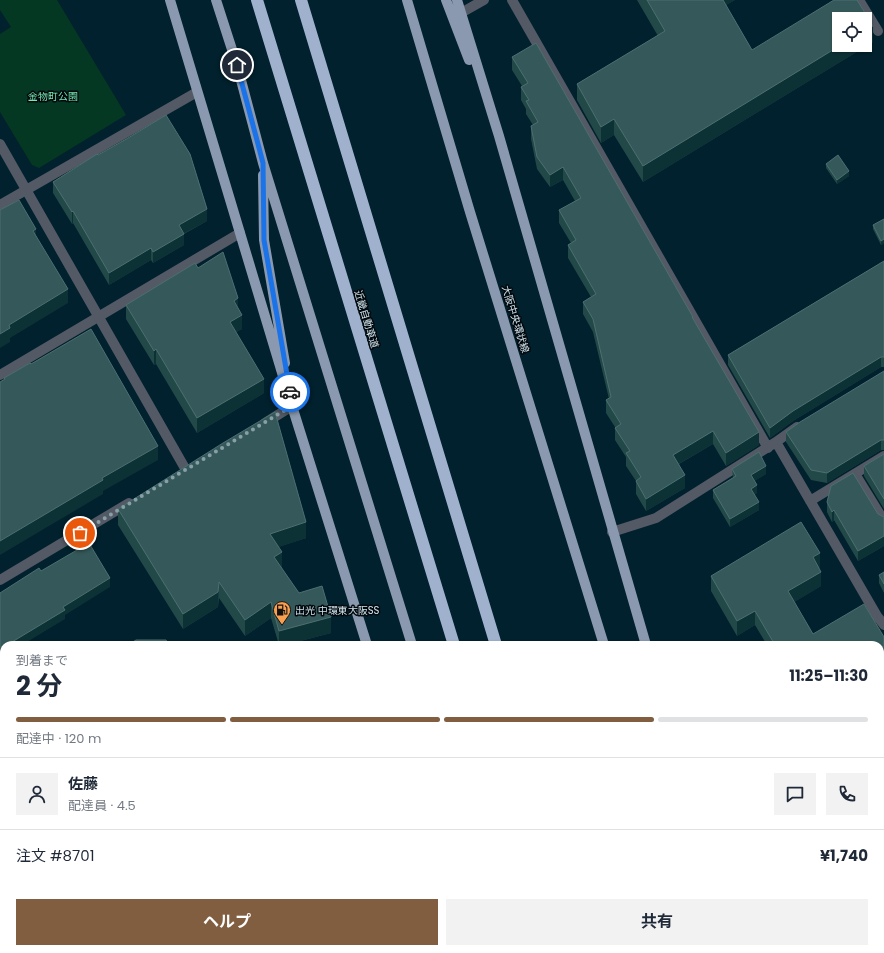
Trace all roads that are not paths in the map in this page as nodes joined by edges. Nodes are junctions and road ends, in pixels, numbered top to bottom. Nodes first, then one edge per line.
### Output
1 (170, 0) edge
2 (216, 0) edge
3 (257, 0) edge
4 (301, 0) edge
5 (407, 0) edge
6 (446, 0) edge
7 (457, 0) edge
8 (484, 0) edge
9 (512, 0) edge
10 (859, 0) edge
11 (461, 13) junction
12 (878, 31) dead end
13 (198, 92) junction
14 (498, 136) junction
15 (0, 144) edge
16 (263, 163) junction
17 (26, 189) junction
18 (0, 205) edge
19 (240, 233) junction
20 (99, 317) junction
21 (0, 375) edge
22 (292, 406) junction
23 (803, 423) edge
24 (258, 427) edge
25 (772, 445) junction
26 (884, 456) edge
27 (186, 470) edge
28 (855, 474) junction
29 (140, 497) edge
30 (810, 501) junction
31 (884, 521) edge
32 (612, 532) junction
33 (0, 580) edge
34 (884, 625) edge
35 (366, 641) edge
36 (411, 641) edge
37 (453, 641) edge
38 (495, 641) edge
39 (603, 641) edge
40 (645, 641) edge

1 - 13 main road
2 - 16 main road
3 - 37 highway, 近畿自動車道
4 - 38 highway
5 - 39 main road, 大阪中央環状線
6 - 14 main road
7 - 11 main road
8 - 11 street
9 - 25 street
10 - 12 street
11 - 14 main road
13 - 17 street
13 - 19 main road
14 - 32 main road
15 - 17 street
16 - 22 main road
16 - 36 main road
17 - 18 street
17 - 20 street
19 - 20 street
19 - 22 main road
20 - 21 street
20 - 27 street
22 - 24 street
22 - 35 main road
23 - 25 street
25 - 30 street
25 - 32 street
26 - 28 street
28 - 30 street
28 - 31 street
29 - 33 street
30 - 34 street
32 - 40 main road

